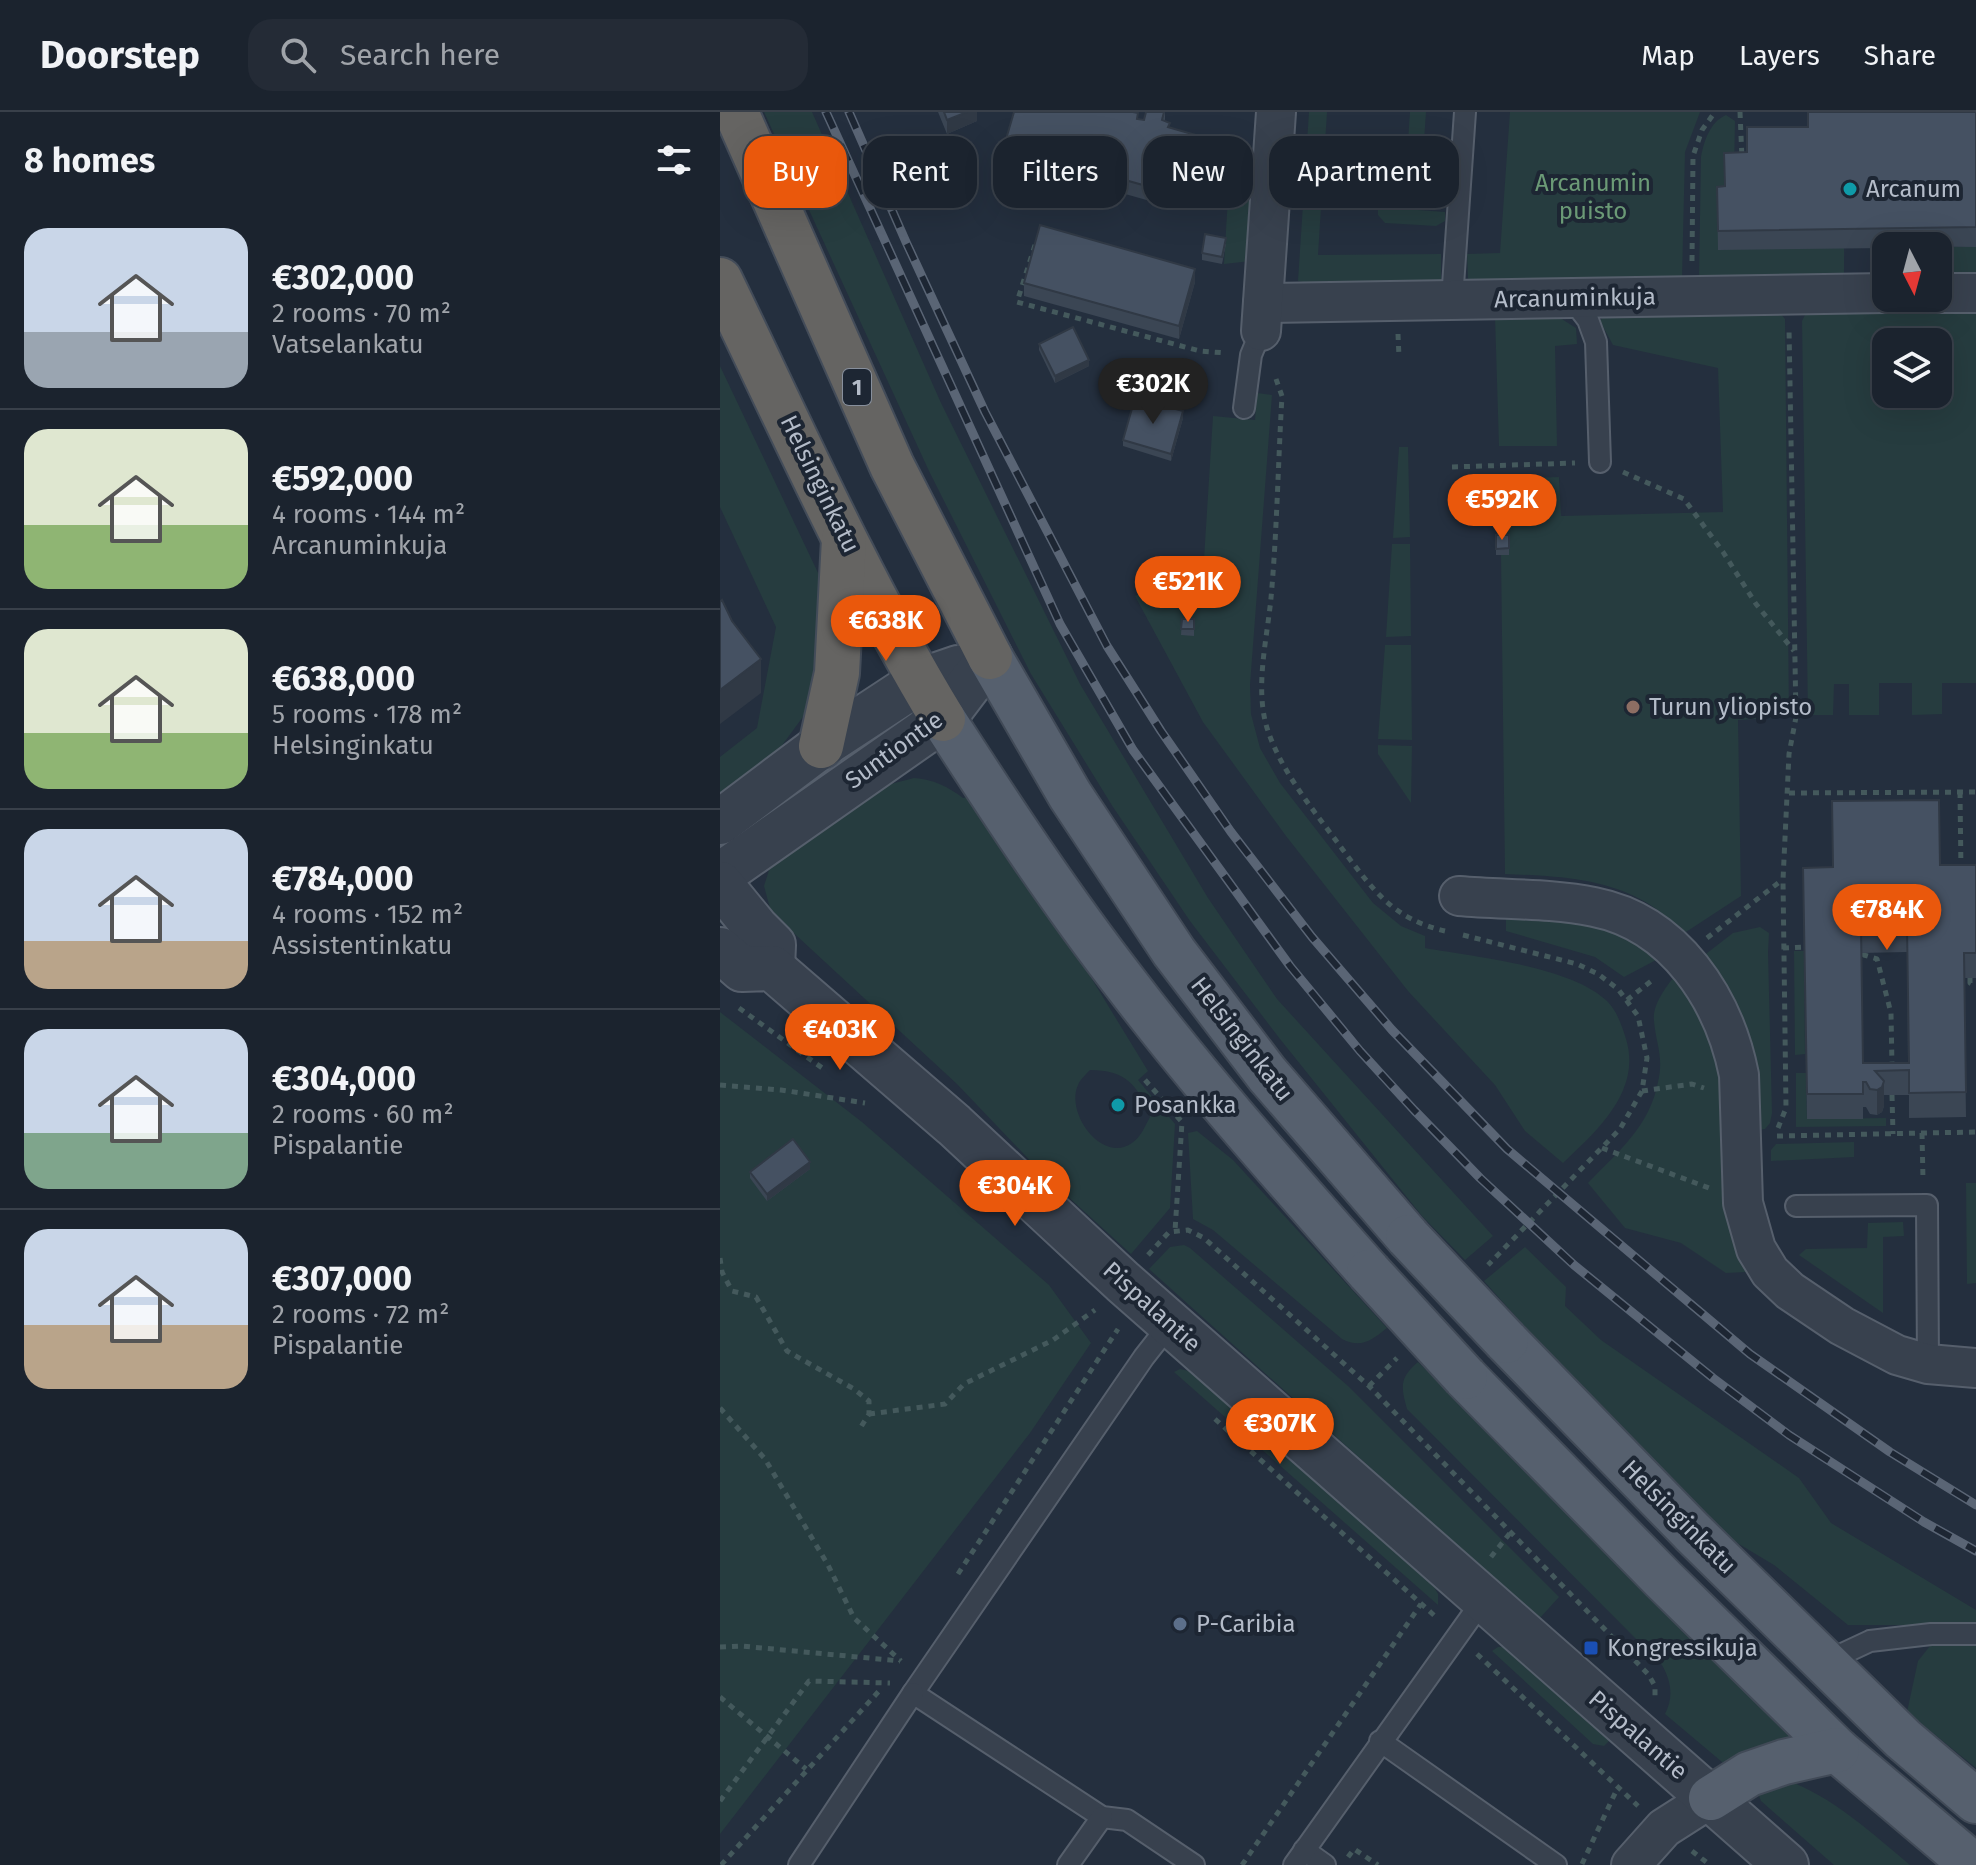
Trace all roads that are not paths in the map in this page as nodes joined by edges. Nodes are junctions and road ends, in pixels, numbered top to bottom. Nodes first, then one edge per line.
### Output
1 (736, 112) edge
2 (1276, 112) edge
3 (1465, 112) edge
4 (720, 280) edge
5 (1872, 293) edge
6 (1952, 293) edge
7 (1976, 293) edge
8 (1571, 298) junction
9 (1452, 300) junction
10 (1258, 330) junction
11 (1244, 408) dead end
12 (1600, 462) road end
13 (844, 536) junction
14 (990, 657) junction
15 (920, 681) junction
16 (943, 719) junction
17 (821, 746) junction
18 (720, 822) edge
19 (720, 875) edge
20 (720, 884) edge
21 (1459, 896) dead end
22 (720, 950) edge
23 (772, 968) junction
24 (1796, 1206) dead end
25 (1170, 1324) junction
26 (1928, 1364) junction
27 (1976, 1368) edge
28 (1483, 1600) junction
29 (1976, 1634) edge
30 (1825, 1662) junction
31 (913, 1693) junction
32 (1380, 1741) junction
33 (1837, 1750) junction
34 (1711, 1798) junction
35 (1976, 1801) edge
36 (1108, 1818) junction
37 (1299, 1858) edge
38 (799, 1865) edge
39 (1068, 1865) edge
40 (1194, 1865) edge
41 (1325, 1865) edge
42 (1556, 1865) edge
43 (1631, 1865) edge
44 (1786, 1865) edge
45 (1973, 1865) edge

1 - 14 highway, Helsinginkatu / 1
2 - 10 street
3 - 9 lane
4 - 13 highway, Helsinginkatu
5 - 8 street, Arcanuminkuja
6 - 7 street
8 - 9 street, Arcanuminkuja
8 - 12 lane
9 - 10 street, Arcanuminkuja
10 - 11 lane
13 - 15 highway, Helsinginkatu
13 - 17 highway
14 - 15 street, Suntiontie
14 - 16 street, Suntiontie
14 - 30 main road, Helsinginkatu, bridge
15 - 16 highway, Helsinginkatu
15 - 17 street, Suntiontie
16 - 19 street, Suntiontie
16 - 33 main road, Helsinginkatu, bridge
17 - 18 street, Suntiontie
20 - 23 street
21 - 26 street
22 - 23 street
23 - 25 street, Pispalantie
24 - 26 lane
25 - 28 street, Pispalantie
25 - 31 lane
26 - 27 street
28 - 32 lane
28 - 34 street, Pispalantie
29 - 30 lane
30 - 35 main road, Helsinginkatu
31 - 36 lane
31 - 38 lane
32 - 37 lane
32 - 42 lane
33 - 34 main road
33 - 45 main road, Helsinginkatu
34 - 43 street
34 - 44 street, Pispalantie
36 - 39 lane
36 - 40 lane
37 - 41 lane

